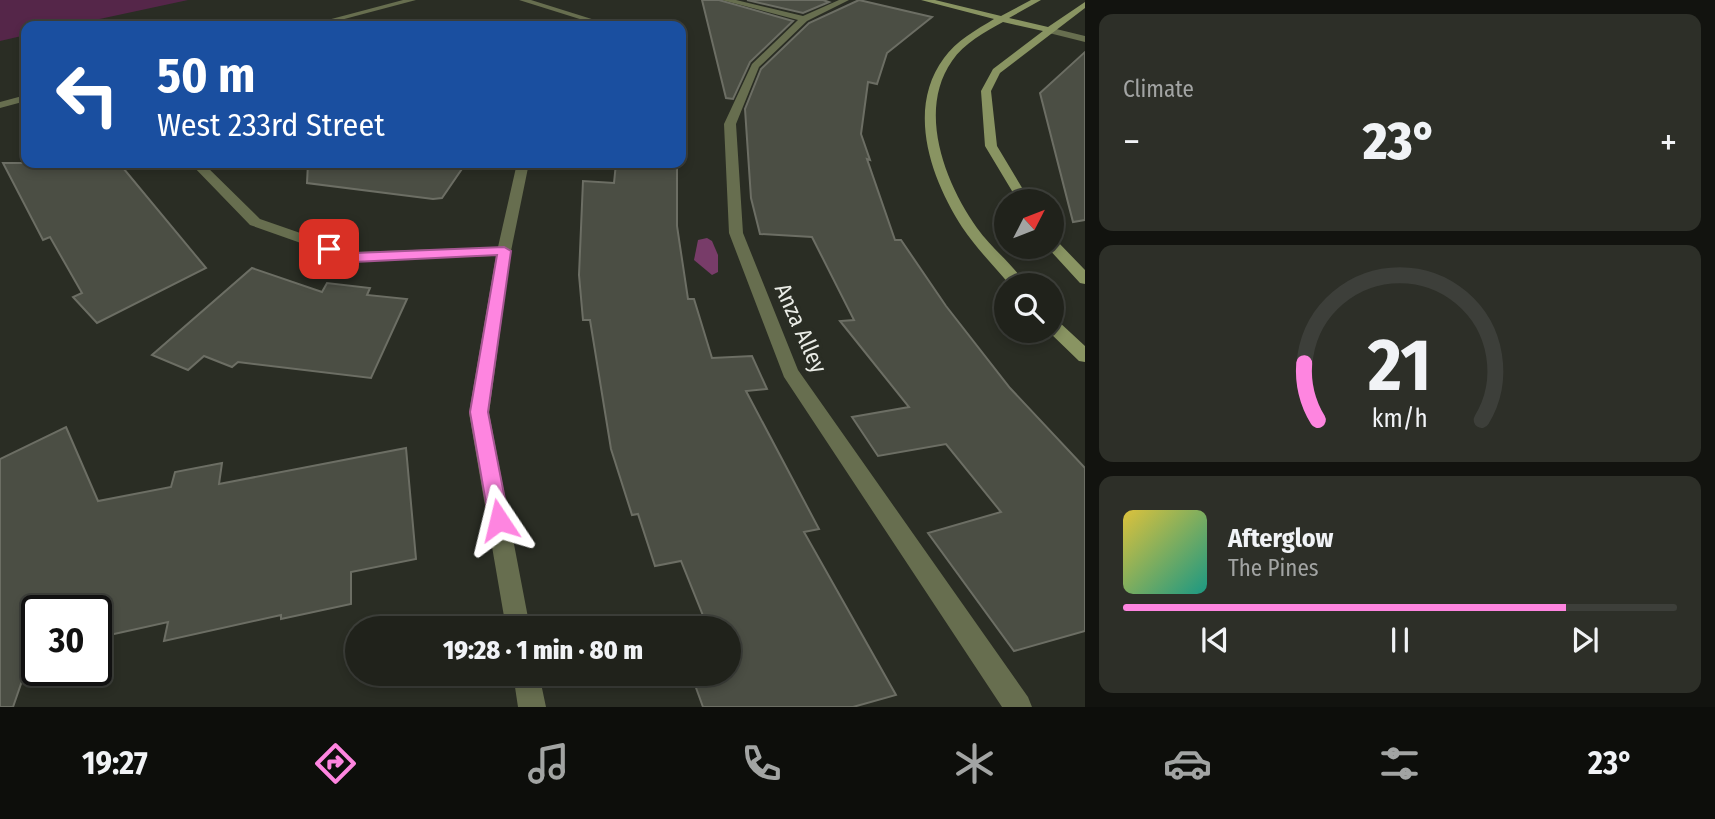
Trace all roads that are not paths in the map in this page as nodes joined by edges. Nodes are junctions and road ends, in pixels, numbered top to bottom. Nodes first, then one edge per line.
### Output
1 (412, 0) edge
2 (523, 0) edge
3 (726, 0) edge
4 (845, 0) edge
5 (925, 0) edge
6 (1037, 0) edge
7 (1085, 4) edge
8 (804, 19) junction
9 (1002, 19) junction
10 (329, 21) edge
11 (593, 21) edge
12 (1048, 30) junction
13 (1085, 39) edge
14 (21, 99) edge
15 (0, 105) edge
16 (201, 168) edge
17 (522, 168) edge
18 (1017, 189) edge
19 (504, 251) junction
20 (1064, 257) edge
21 (1008, 273) edge
22 (1085, 279) edge
23 (1064, 336) edge
24 (1085, 356) edge
25 (516, 616) edge
26 (528, 686) edge
27 (532, 707) edge
28 (1018, 707) edge

1 - 10 street
2 - 11 street
3 - 8 street
4 - 8 street, Anza Alley
5 - 9 main road
6 - 9 main road
7 - 12 main road
8 - 28 street, Anza Alley
9 - 12 main road
9 - 21 main road
12 - 13 street
12 - 18 main road
14 - 15 street
16 - 19 street
17 - 19 street
19 - 25 street
20 - 22 main road
23 - 24 main road
26 - 27 street

